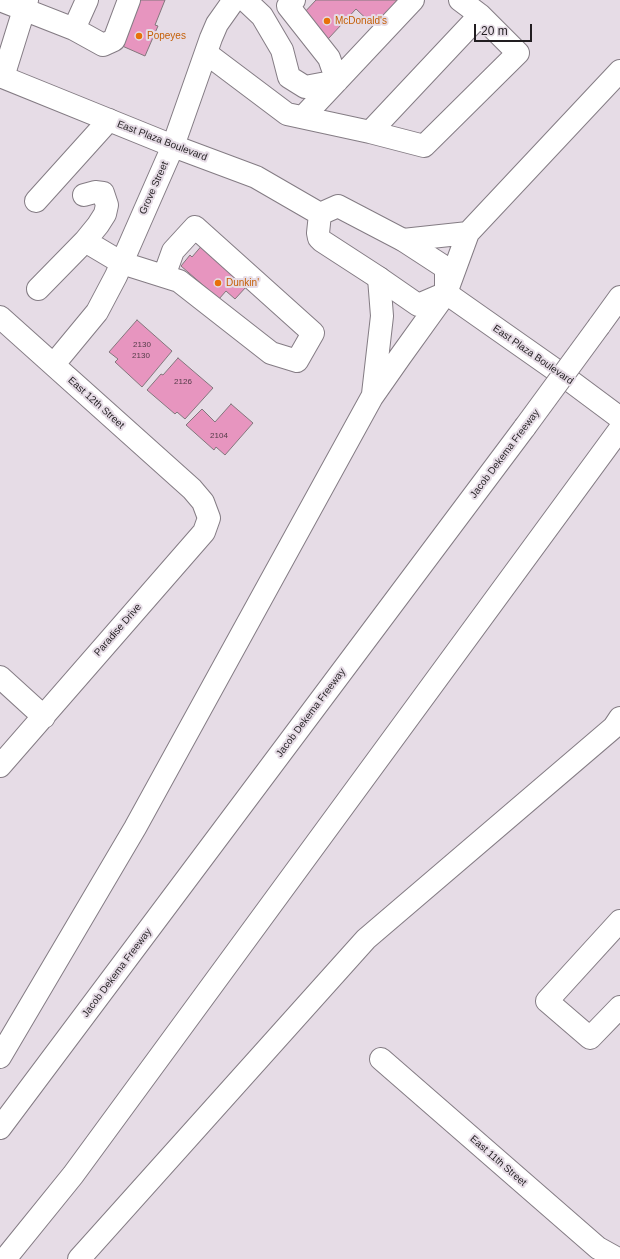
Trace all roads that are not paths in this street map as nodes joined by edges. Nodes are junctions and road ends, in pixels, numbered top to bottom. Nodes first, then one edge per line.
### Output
1 (0, 0) edge
2 (87, 0) edge
3 (129, 0) edge
4 (234, 0) edge
5 (245, 0) edge
6 (294, 0) edge
7 (413, 0) edge
8 (460, 0) edge
9 (25, 5) edge
10 (480, 15) junction
11 (74, 29) junction
12 (206, 53) junction
13 (620, 71) edge
14 (1, 76) edge
15 (337, 81) junction
16 (303, 117) junction
17 (109, 120) junction
18 (370, 132) junction
19 (173, 146) junction
20 (84, 195) dead end
21 (36, 201) dead end
22 (320, 214) junction
23 (468, 233) junction
24 (403, 240) junction
25 (85, 241) junction
26 (122, 263) junction
27 (164, 276) junction
28 (379, 278) junction
29 (38, 289) dead end
30 (446, 293) junction
31 (620, 298) edge
32 (0, 317) edge
33 (54, 364) junction
34 (372, 397) junction
35 (620, 418) edge
36 (620, 429) edge
37 (192, 489) joint
38 (0, 677) edge
39 (44, 716) junction
40 (620, 718) edge
41 (0, 766) edge
42 (620, 921) edge
43 (620, 1006) edge
44 (0, 1057) edge
45 (381, 1059) dead end
46 (0, 1128) edge
47 (5, 1259) edge
48 (79, 1259) edge
49 (618, 1259) edge

1 - 9 main road
2 - 11 main road
3 - 11 main road
4 - 12 main road, Grove Street
5 - 15 main road
6 - 15 main road
7 - 15 main road
8 - 10 main road
9 - 11 main road
9 - 14 main road
10 - 18 main road
10 - 18 main road
12 - 16 main road
12 - 19 main road, Grove Street
13 - 23 main road
14 - 17 main road, East Plaza Boulevard
15 - 16 main road
16 - 18 main road
17 - 19 main road, East Plaza Boulevard
17 - 21 main road
19 - 22 main road, East Plaza Boulevard
19 - 26 main road, Grove Street
20 - 25 main road
22 - 24 main road
22 - 28 main road
23 - 24 main road
23 - 30 main road
24 - 30 main road
25 - 26 main road
25 - 29 main road
26 - 27 main road
26 - 33 main road, Grove Street
27 - 27 main road
28 - 30 main road
28 - 34 main road
30 - 34 main road
30 - 35 main road, East Plaza Boulevard
31 - 46 main road, Jacob Dekema Freeway, bridge
32 - 33 main road, East 12th Street
33 - 37 main road, East 12th Street
34 - 44 main road
36 - 47 main road
37 - 39 main road, Paradise Drive
38 - 39 main road
39 - 41 main road, Paradise Drive
40 - 48 main road
42 - 43 main road
45 - 49 main road, East 11th Street

